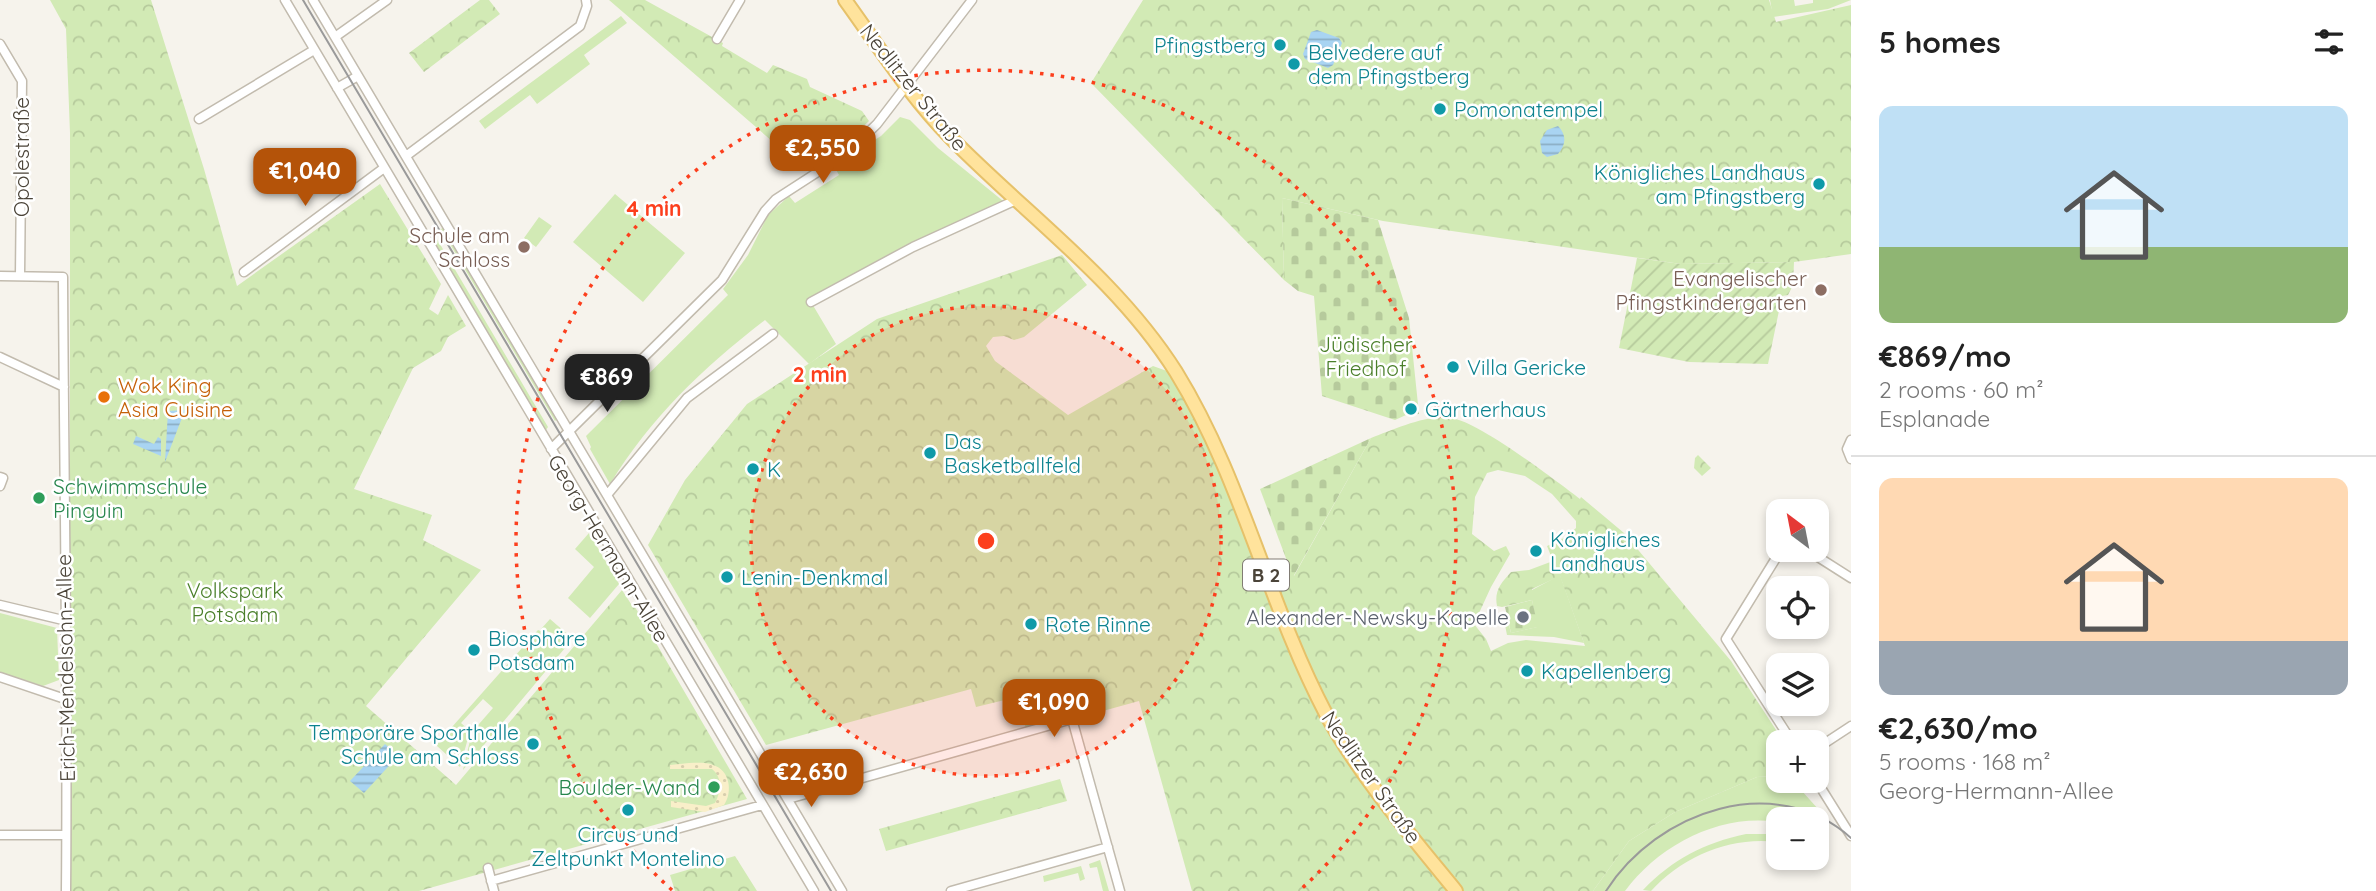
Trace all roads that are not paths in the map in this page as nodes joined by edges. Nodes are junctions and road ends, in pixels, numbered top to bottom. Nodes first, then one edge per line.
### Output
1 (285, 0) edge
2 (313, 0) edge
3 (387, 0) edge
4 (586, 0) edge
5 (740, 0) edge
6 (845, 0) edge
7 (972, 0) edge
8 (335, 37) junction
9 (717, 39) dead end
10 (0, 44) edge
11 (314, 50) junction
12 (358, 76) junction
13 (908, 85) junction
14 (337, 88) junction
15 (199, 119) dead end
16 (406, 156) junction
17 (384, 168) junction
18 (1016, 200) junction
19 (244, 272) dead end
20 (0, 276) edge
21 (20, 276) junction
22 (811, 302) dead end
23 (773, 334) dead end
24 (0, 357) edge
25 (64, 387) junction
26 (569, 431) junction
27 (1851, 440) edge
28 (551, 449) junction
29 (1851, 459) edge
30 (0, 477) edge
31 (0, 486) edge
32 (607, 495) junction
33 (1774, 562) edge
34 (1825, 562) edge
35 (1851, 579) edge
36 (0, 605) edge
37 (66, 621) junction
38 (0, 677) edge
39 (68, 700) junction
40 (1851, 726) edge
41 (1784, 730) edge
42 (1829, 740) edge
43 (1824, 793) edge
44 (788, 799) junction
45 (762, 805) junction
46 (0, 835) edge
47 (66, 835) junction
48 (1851, 836) edge
49 (1108, 847) junction
50 (488, 868) dead end
51 (492, 881) junction
52 (65, 891) edge
53 (494, 891) edge
54 (814, 891) edge
55 (842, 891) edge
56 (951, 891) edge
57 (1120, 891) edge
58 (1456, 891) edge

1 - 11 street, Georg-Hermann-Allee
2 - 8 street, Georg-Hermann-Allee
3 - 8 street
4 - 16 street
5 - 9 street
6 - 13 main road, Nedlitzer Straße / B 2
7 - 13 street
8 - 12 street, Georg-Hermann-Allee
10 - 21 street, Opolestraße
11 - 14 street, Georg-Hermann-Allee
11 - 15 street
12 - 14 street
12 - 16 street, Georg-Hermann-Allee
13 - 18 main road, Nedlitzer Straße / B 2
13 - 26 street
14 - 17 street, Georg-Hermann-Allee
16 - 26 street, Georg-Hermann-Allee
17 - 19 street
17 - 28 street, Georg-Hermann-Allee
18 - 22 street
18 - 58 main road, Nedlitzer Straße / B 2
20 - 21 street
21 - 25 street, Erich-Mendelsohn-Allee
23 - 32 street, Georg-Hermann-Allee
24 - 25 street
25 - 37 street, Erich-Mendelsohn-Allee
26 - 28 street
26 - 32 street, Georg-Hermann-Allee
27 - 29 street
28 - 45 street, Georg-Hermann-Allee
30 - 31 street
32 - 44 street, Georg-Hermann-Allee
33 - 41 street
34 - 35 street
36 - 37 street
37 - 39 street, Erich-Mendelsohn-Allee
38 - 39 street
39 - 47 street, Erich-Mendelsohn-Allee
40 - 42 street
43 - 48 street
44 - 49 street
44 - 55 street, Georg-Hermann-Allee
45 - 51 street
45 - 54 street, Georg-Hermann-Allee
46 - 47 street
47 - 52 street, Erich-Mendelsohn-Allee
49 - 56 street
49 - 57 street
50 - 51 street
51 - 53 street

